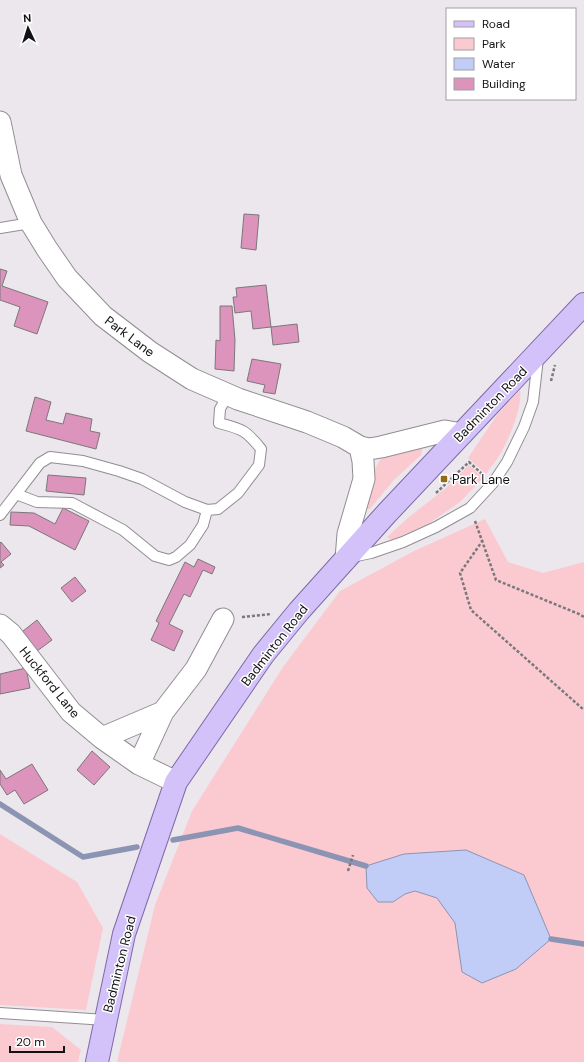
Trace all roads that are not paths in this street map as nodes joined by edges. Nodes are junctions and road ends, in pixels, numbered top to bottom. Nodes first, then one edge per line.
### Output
1 (0, 122) edge
2 (31, 223) junction
3 (0, 228) edge
4 (584, 304) edge
5 (547, 358) junction
6 (228, 394) junction
7 (462, 434) junction
8 (360, 447) junction
9 (16, 494) junction
10 (207, 510) junction
11 (0, 515) edge
12 (346, 558) junction
13 (223, 619) road end
14 (0, 624) edge
15 (163, 712) junction
16 (102, 738) junction
17 (139, 764) junction
18 (176, 782) junction
19 (0, 1013) edge
20 (106, 1020) junction
21 (97, 1062) edge

1 - 2 street, Park Lane
2 - 3 lane
2 - 6 street, Park Lane
4 - 5 main road, Badminton Road
5 - 7 main road, Badminton Road
5 - 12 lane
6 - 8 street, Park Lane
6 - 10 lane
7 - 8 street, Park Lane
7 - 12 main road, Badminton Road
8 - 12 street
9 - 10 lane
9 - 10 lane
9 - 11 lane
12 - 18 main road, Badminton Road
13 - 15 street
14 - 16 street, Huckford Lane
15 - 16 street
15 - 17 street
16 - 17 street, Huckford Lane
17 - 18 street, Huckford Lane
18 - 20 main road, Badminton Road
19 - 20 lane
20 - 21 main road, Badminton Road

